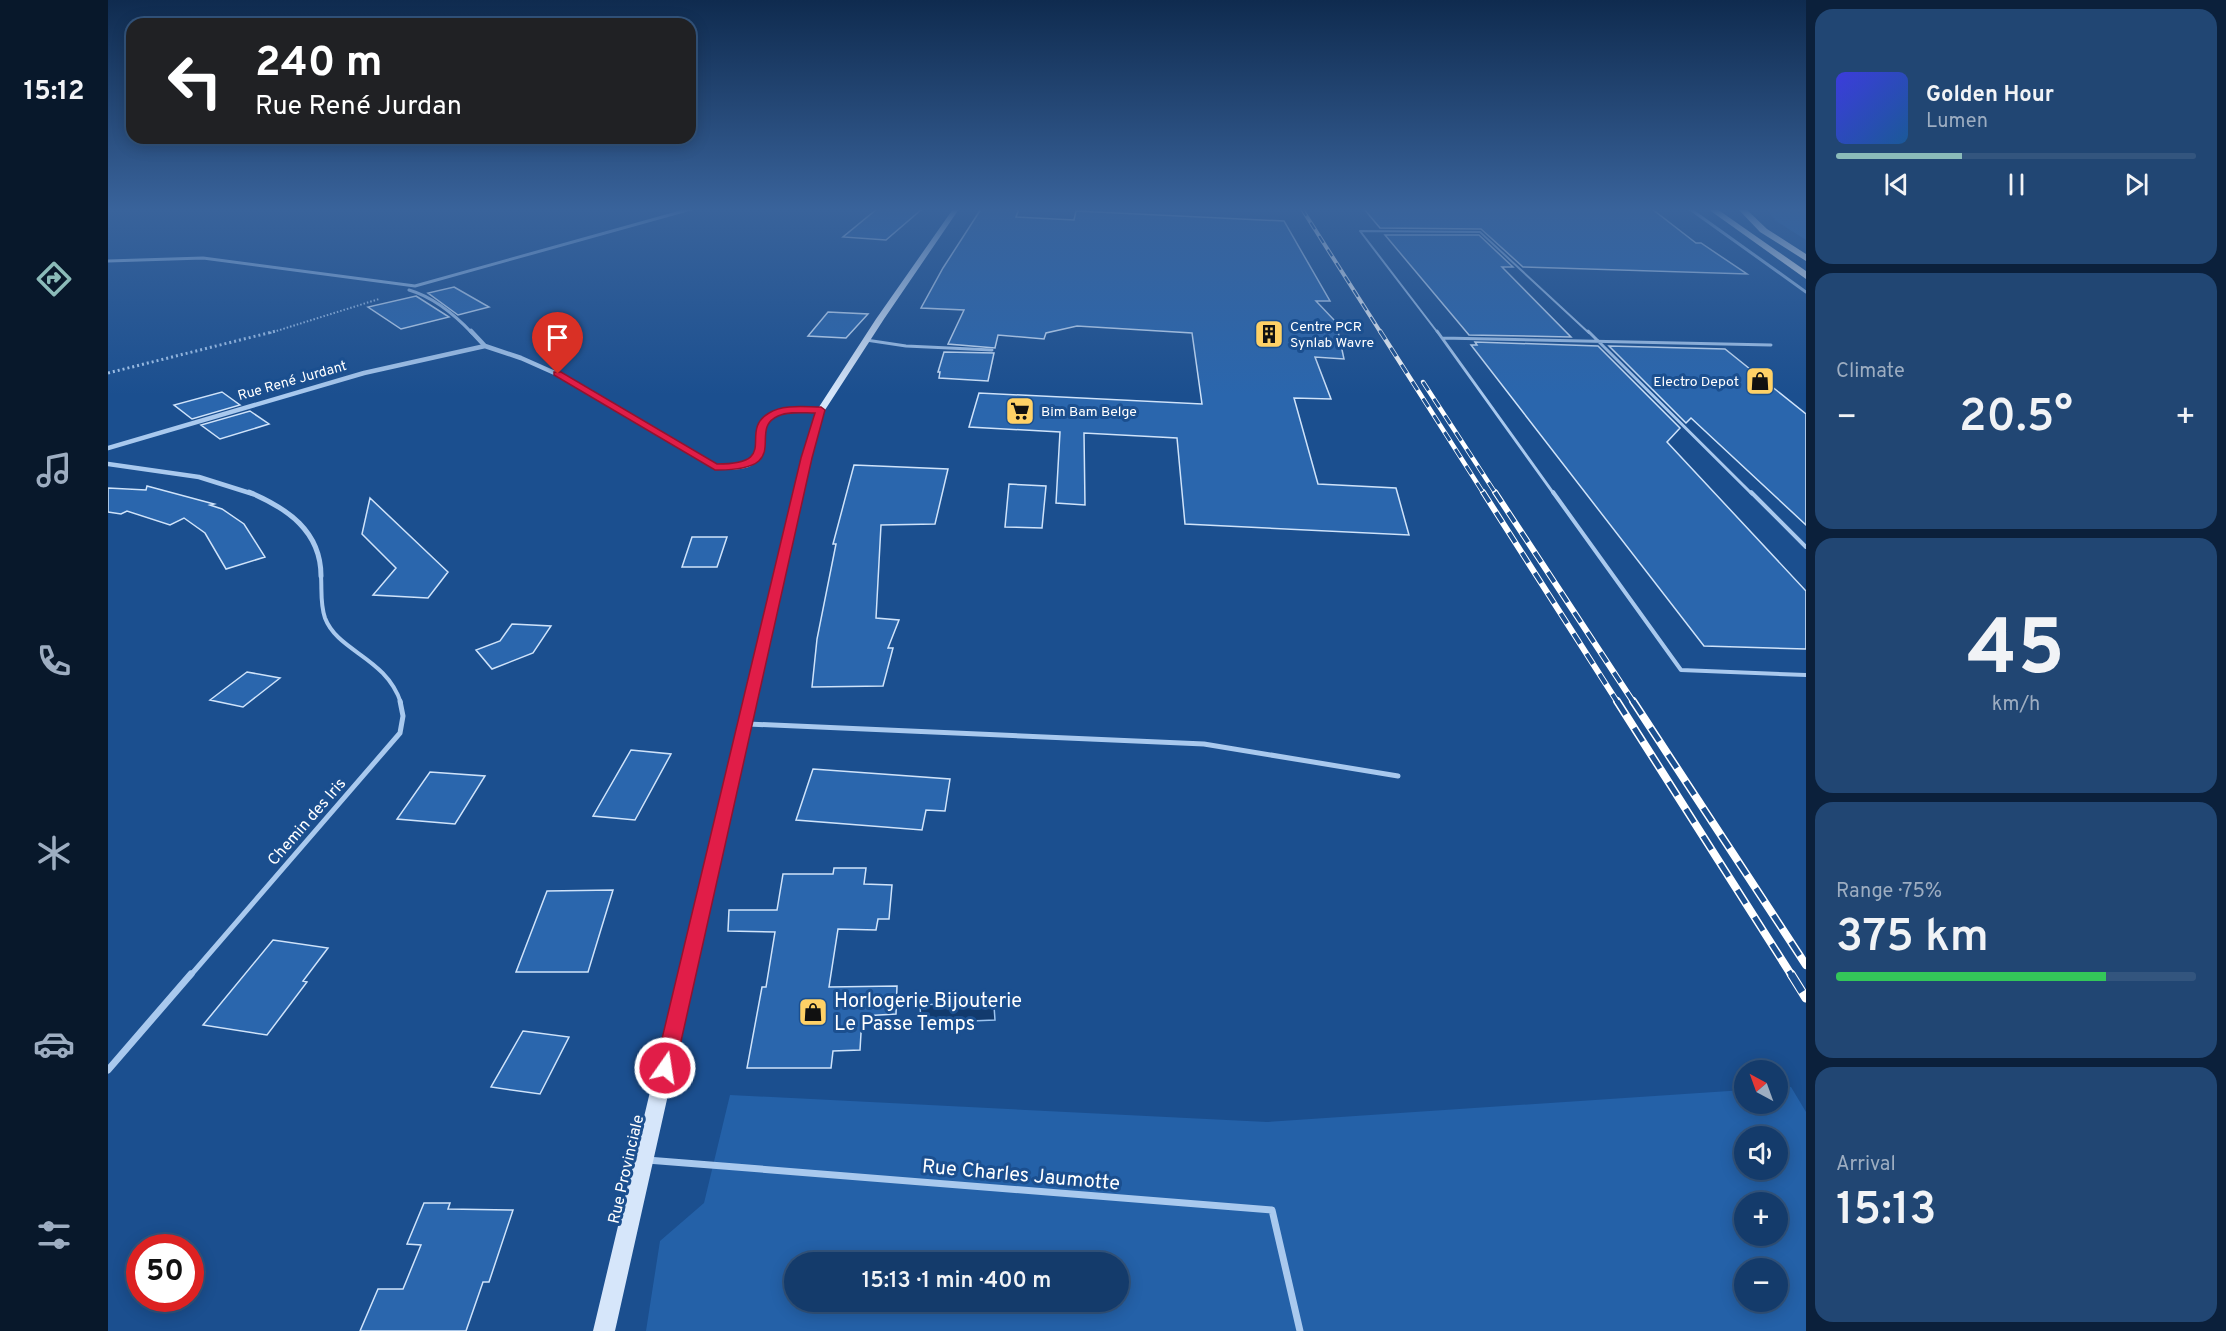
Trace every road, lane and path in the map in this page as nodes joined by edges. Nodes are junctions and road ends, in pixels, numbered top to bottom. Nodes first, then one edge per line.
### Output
1 (302, 271) edge
2 (468, 271) edge
3 (914, 271) edge
4 (1391, 271) edge
5 (1522, 271) edge
6 (1777, 271) edge
7 (415, 286) junction
8 (1806, 292) edge
9 (386, 297) dead end
10 (1442, 338) junction
11 (866, 340) junction
12 (1598, 341) junction
13 (1771, 345) dead end
14 (485, 346) junction
15 (992, 350) dead end
16 (108, 373) edge
17 (821, 410) junction
18 (108, 448) edge
19 (108, 464) edge
20 (1806, 547) edge
21 (321, 576) joint
22 (1806, 675) edge
23 (745, 724) junction
24 (1398, 776) dead end
25 (108, 1070) edge
26 (644, 1160) junction
27 (604, 1331) edge
28 (1300, 1331) edge

1 - 7 street
2 - 7 street
3 - 11 main road, Rue Provinciale
4 - 10 lane
5 - 12 lane
6 - 8 street
7 - 14 street
9 - 16 path
10 - 12 lane
10 - 22 lane
11 - 15 lane
11 - 17 main road, Rue Provinciale
12 - 13 lane
12 - 20 lane
14 - 17 street
14 - 18 street, Rue René Jurdant
17 - 23 main road, Rue Provinciale
19 - 21 street
21 - 25 lane, Chemin des Iris
23 - 24 lane
23 - 26 main road, Rue Provinciale
26 - 27 main road, Rue Provinciale
26 - 28 lane, Rue Charles Jaumotte

